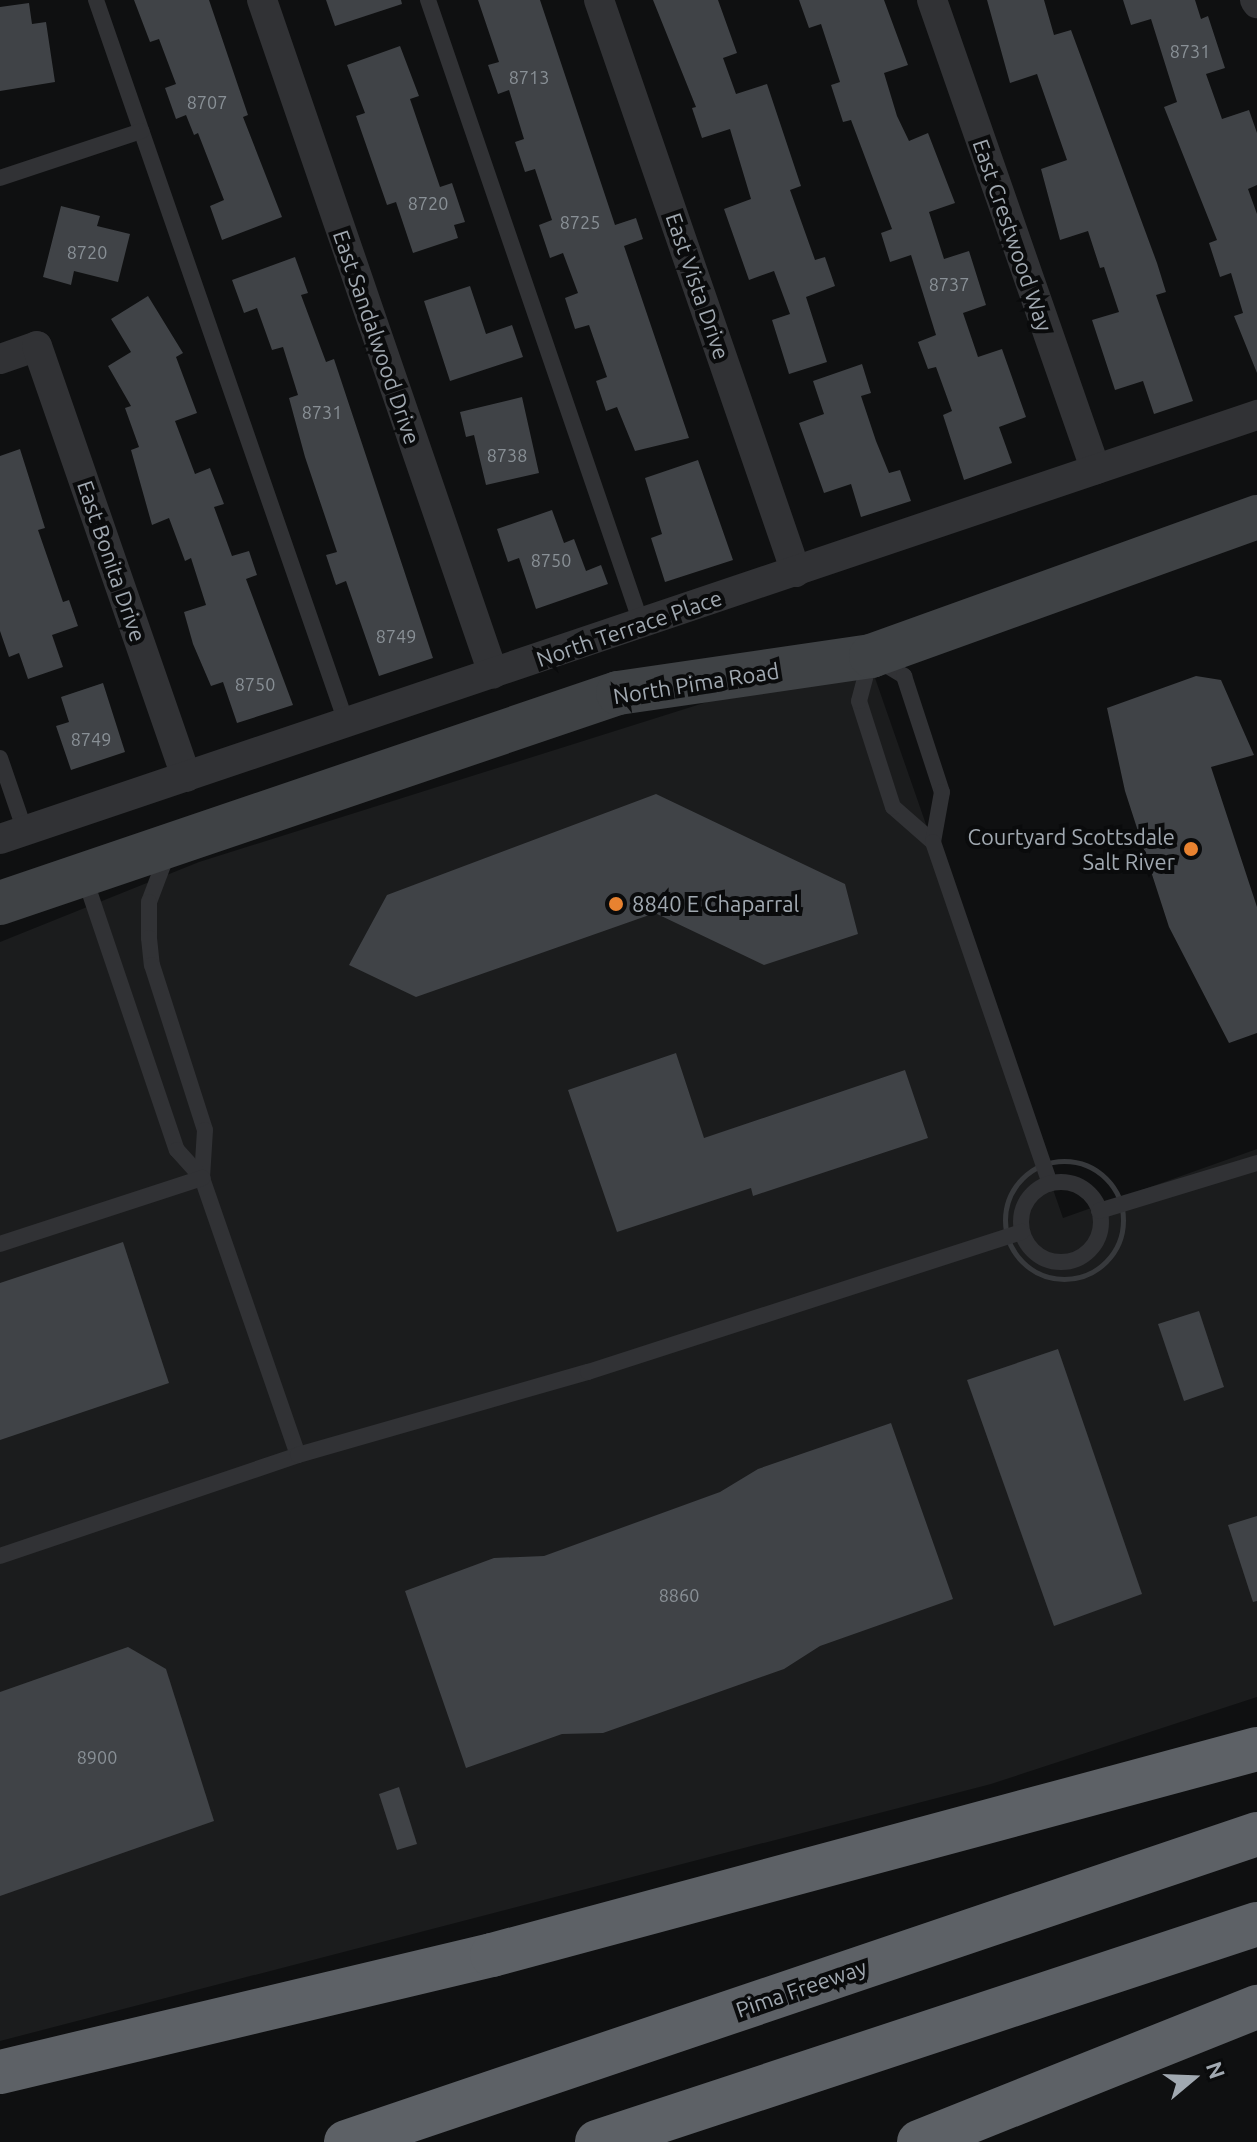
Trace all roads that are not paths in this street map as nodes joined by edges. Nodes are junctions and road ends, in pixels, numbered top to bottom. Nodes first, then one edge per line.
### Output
1 (96, 0) edge
2 (262, 0) edge
3 (428, 0) edge
4 (599, 0) edge
5 (932, 0) edge
6 (141, 131) junction
7 (0, 178) edge
8 (0, 359) edge
9 (1257, 415) edge
10 (1095, 469) junction
11 (1257, 517) edge
12 (796, 572) junction
13 (641, 623) junction
14 (871, 656) junction
15 (493, 673) junction
16 (347, 725) junction
17 (0, 758) edge
18 (186, 777) junction
19 (12, 835) edge
20 (933, 842) junction
21 (170, 846) junction
22 (84, 875) junction
23 (0, 903) edge
24 (1257, 1163) edge
25 (202, 1178) junction
26 (1050, 1183) junction
27 (1099, 1211) junction
28 (1014, 1234) junction
29 (0, 1244) edge
30 (298, 1455) junction
31 (0, 1556) edge
32 (1257, 1749) edge
33 (1257, 1834) edge
34 (1257, 1924) edge
35 (1257, 2007) edge
36 (0, 2072) edge
37 (346, 2142) edge
38 (597, 2142) edge
39 (919, 2142) edge

1 - 6 lane
2 - 15 street, East Sandalwood Drive
3 - 13 lane
4 - 12 street, East Vista Drive
5 - 10 street, East Crestwood Way
6 - 7 lane
6 - 16 lane
8 - 18 street, East Bonita Drive
9 - 10 street, North Terrace Place
10 - 12 street, North Terrace Place
11 - 14 main road, North Pima Road
12 - 13 street, North Terrace Place
13 - 15 street, North Terrace Place
14 - 20 lane
14 - 20 lane
14 - 21 main road, North Pima Road
15 - 16 street, North Terrace Place
16 - 18 street, North Terrace Place
17 - 19 lane
18 - 19 street, North Terrace Place
20 - 26 lane
21 - 22 main road, North Pima Road
21 - 25 lane
22 - 23 main road, North Pima Road
22 - 25 lane
24 - 27 lane
25 - 29 lane
25 - 30 lane
26 - 27 lane
26 - 28 lane
27 - 28 lane
28 - 30 lane
30 - 31 lane
32 - 36 highway
33 - 37 highway, Pima Freeway
34 - 38 highway
35 - 39 highway

